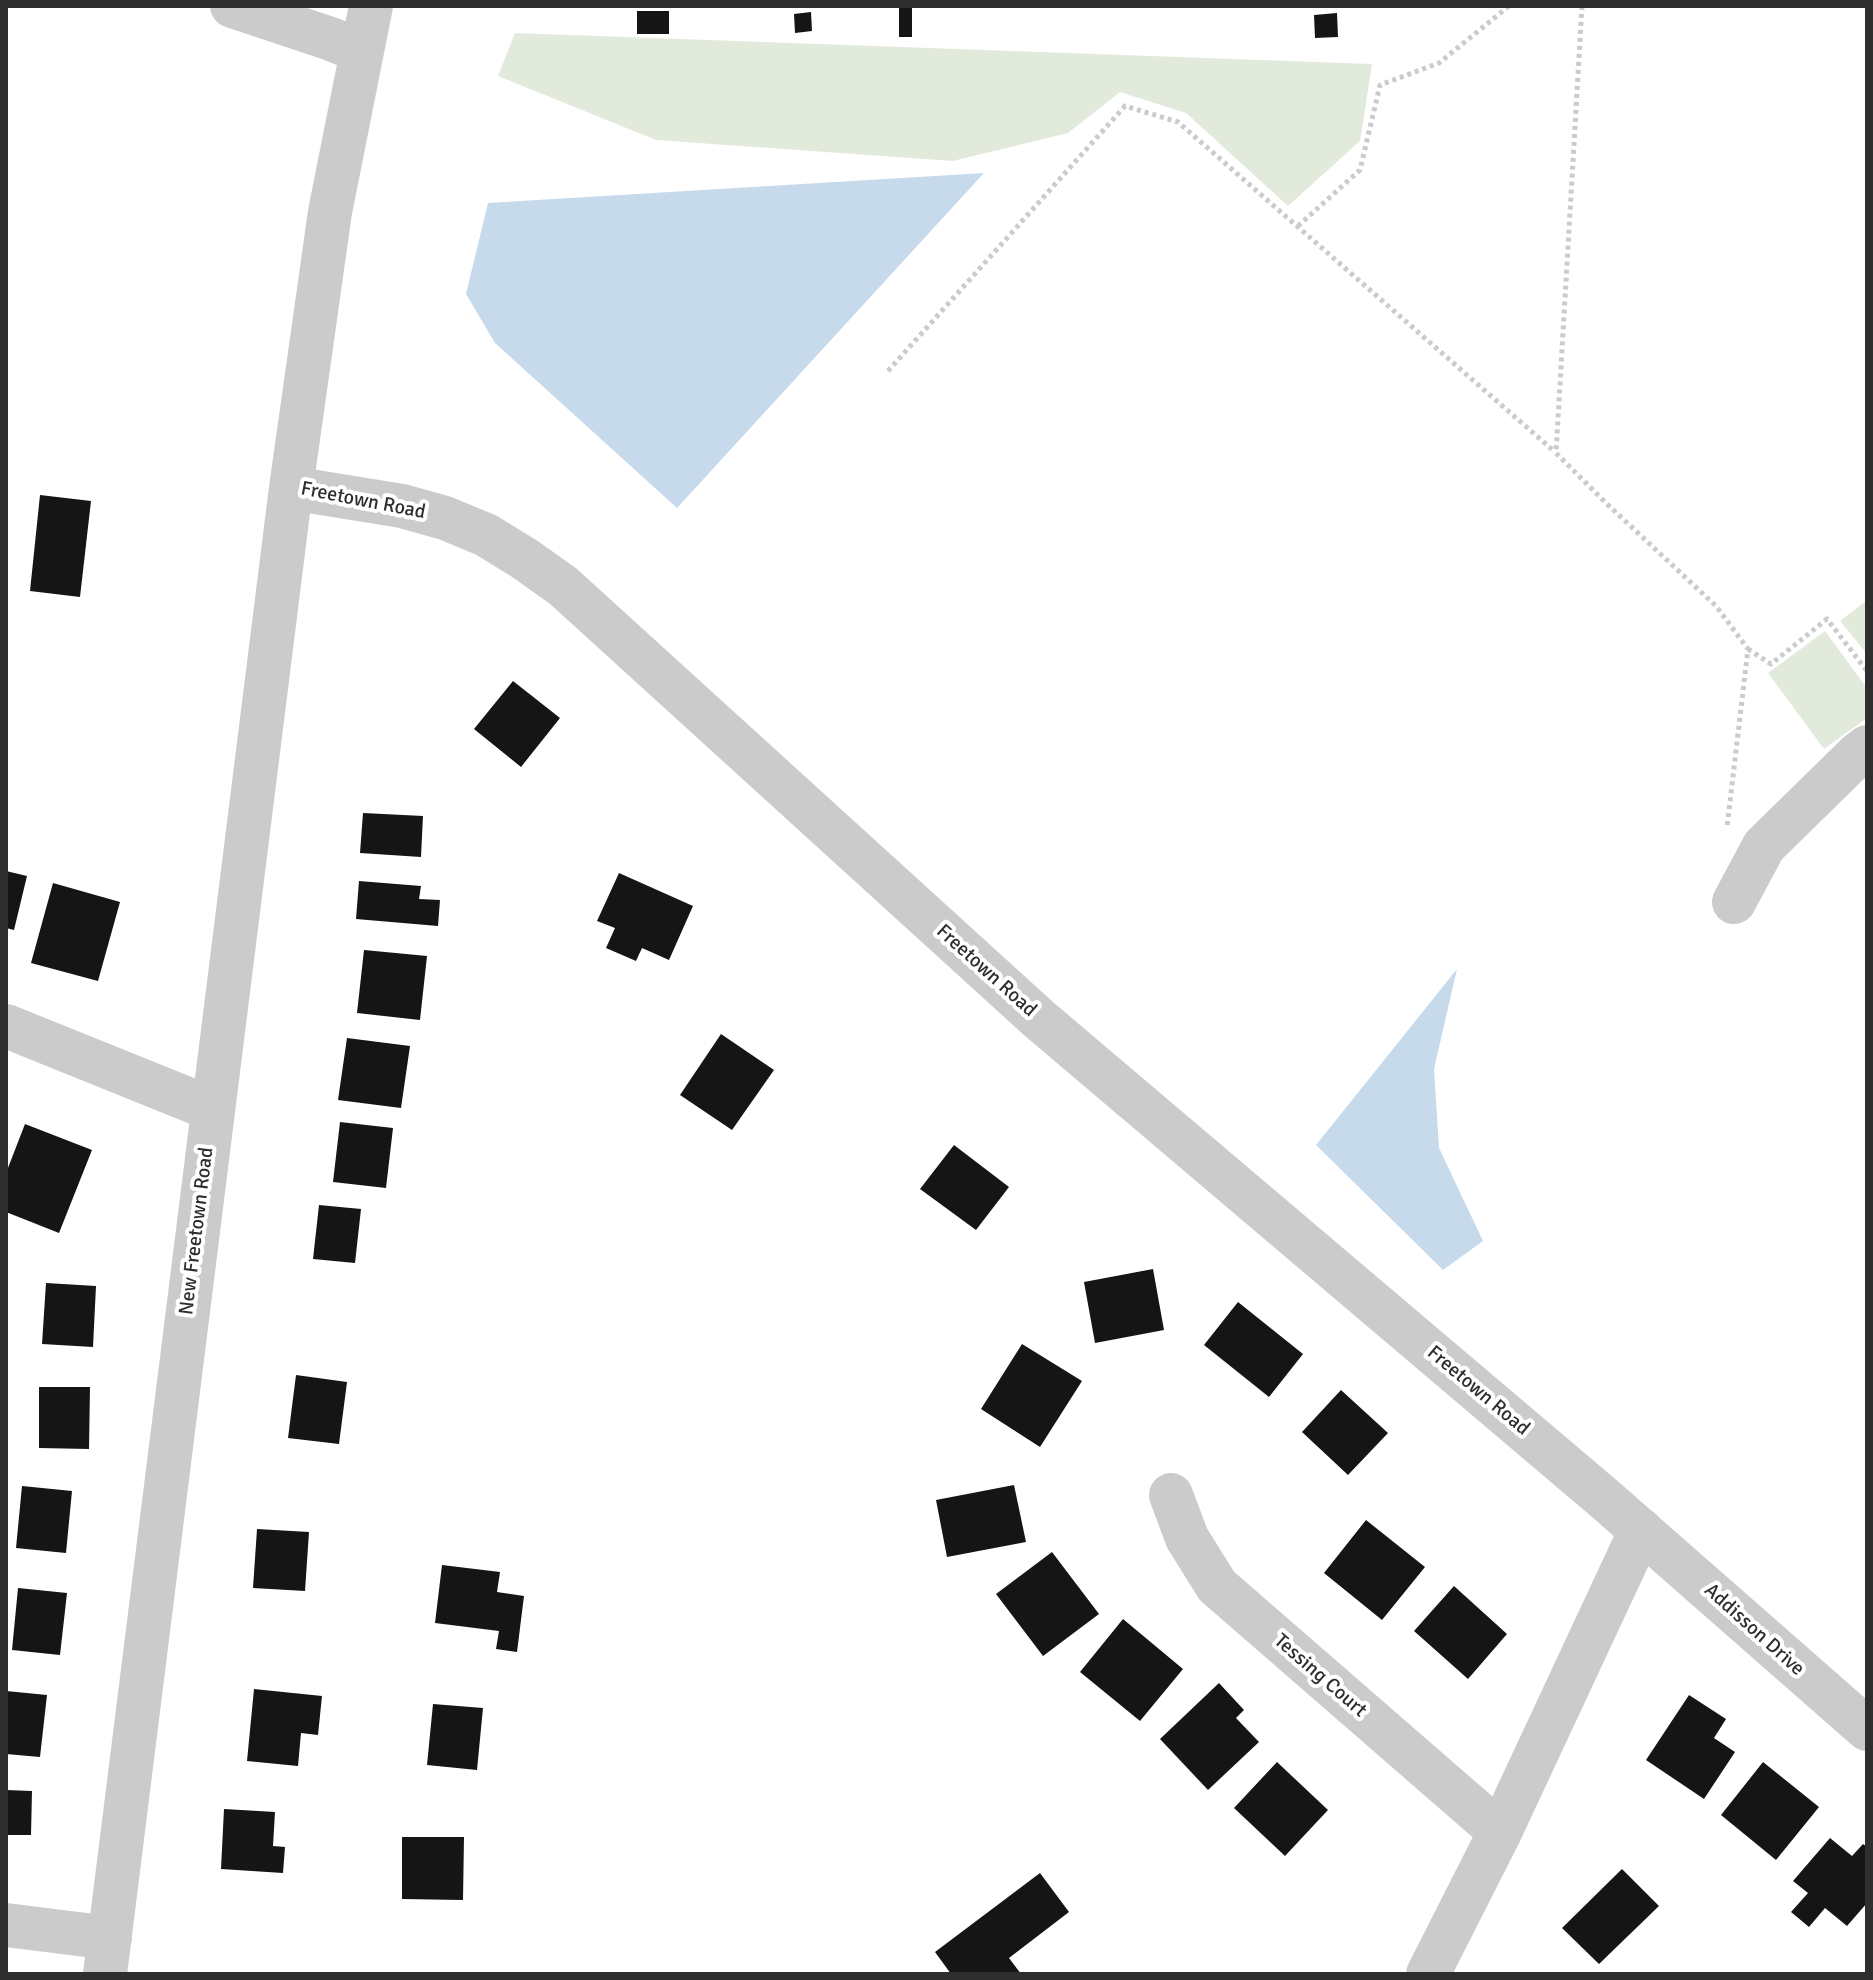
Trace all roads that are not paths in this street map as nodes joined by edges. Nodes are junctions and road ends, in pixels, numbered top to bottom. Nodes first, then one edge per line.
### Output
1 (232, 6) edge
2 (371, 6) edge
3 (360, 51) junction
4 (291, 488) junction
5 (1867, 747) edge
6 (1734, 902) dead end
7 (6, 1026) edge
8 (212, 1109) junction
9 (1171, 1495) dead end
10 (1641, 1530) junction
11 (1860, 1713) edge
12 (1500, 1832) junction
13 (6, 1925) edge
14 (108, 1956) edge
15 (1428, 1974) edge

1 - 3 street
2 - 3 street, Freetown Road
3 - 4 street, Freetown Road
4 - 8 street, New Freetown Road
4 - 10 street, Freetown Road
5 - 6 street
7 - 8 street
8 - 14 street, New Freetown Road
9 - 12 street, Tessing Court
10 - 11 street, Addisson Drive
10 - 12 street
12 - 15 street
13 - 14 street

